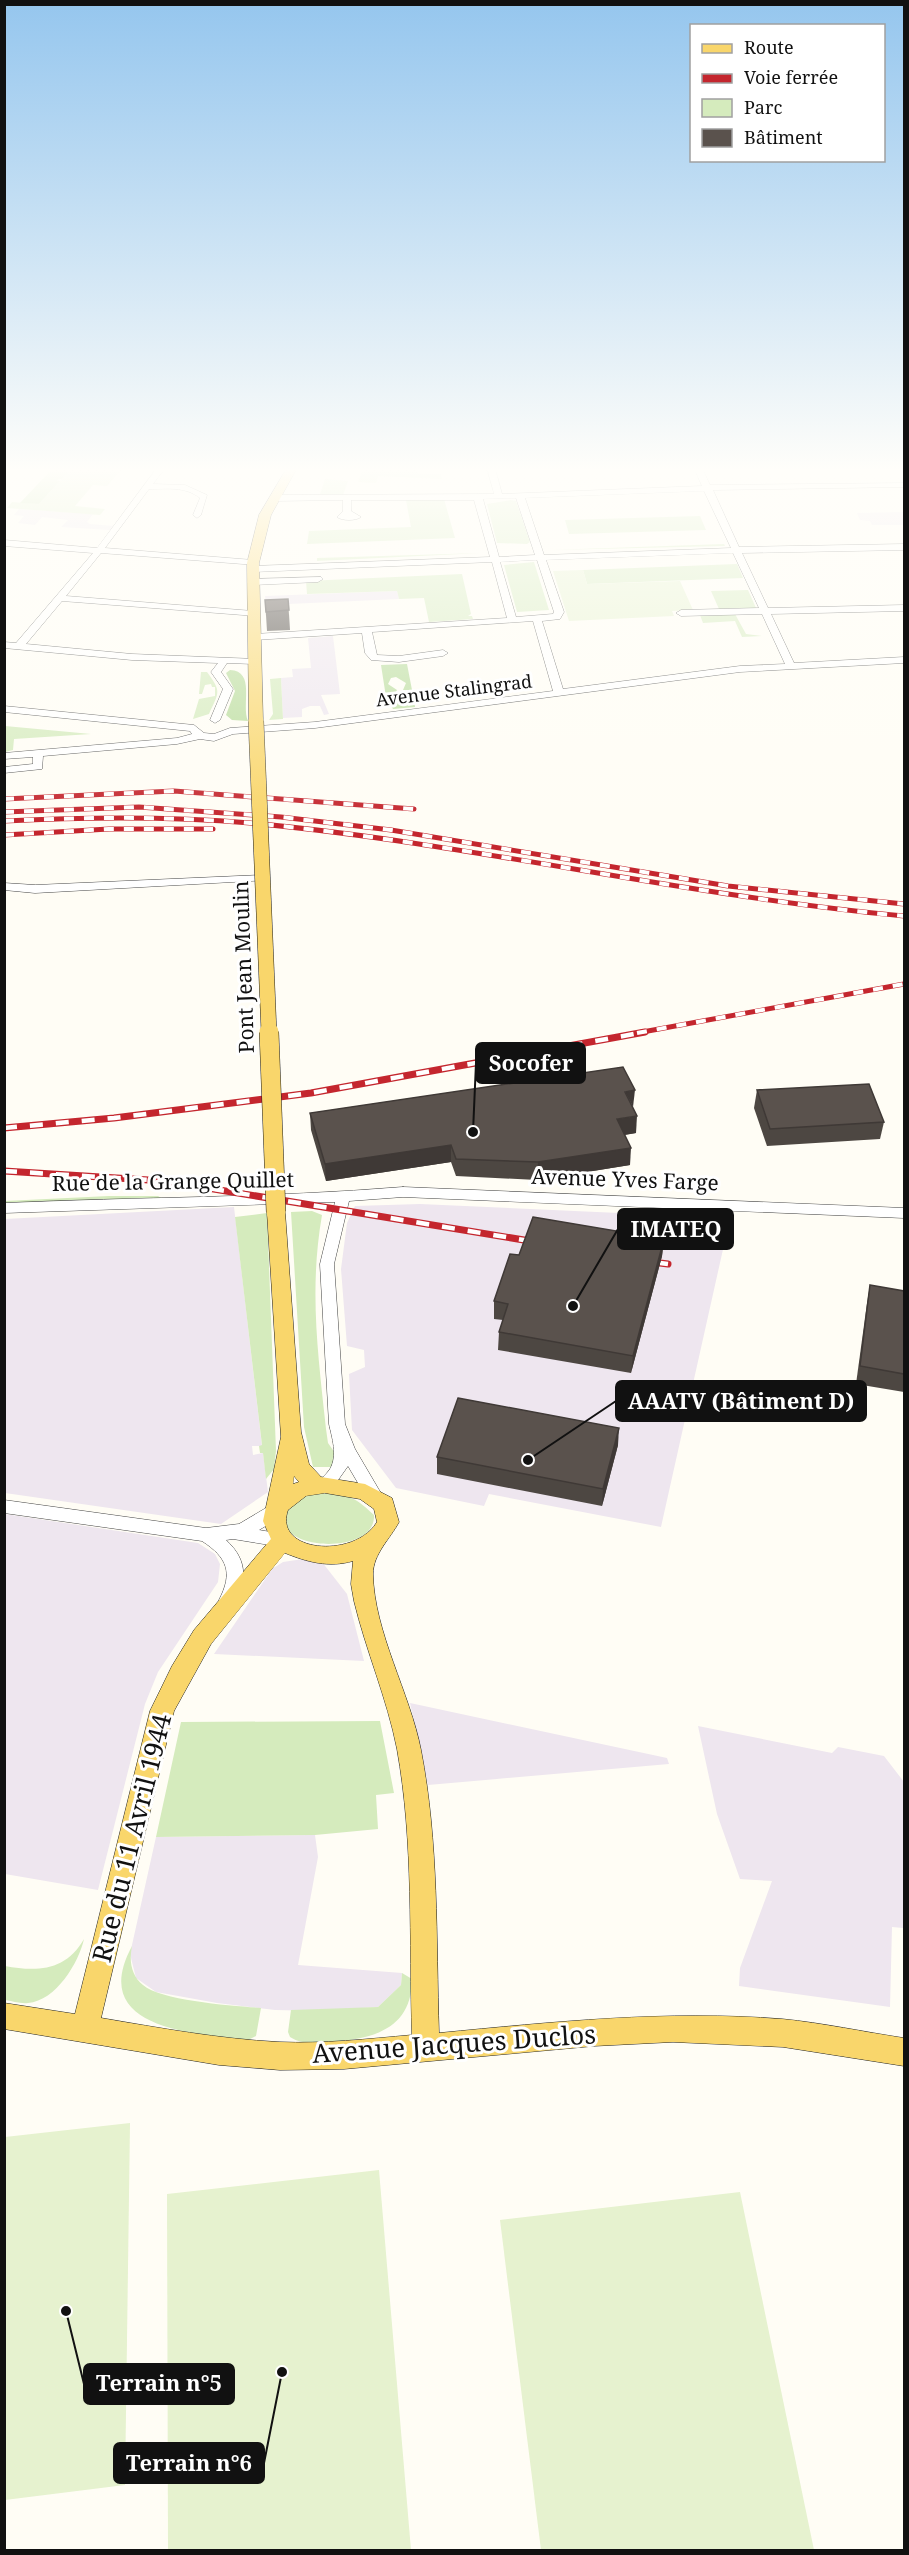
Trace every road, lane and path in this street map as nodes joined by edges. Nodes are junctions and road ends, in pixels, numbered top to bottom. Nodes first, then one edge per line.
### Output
1 (68, 587) edge
2 (253, 587) edge
3 (502, 587) edge
4 (550, 587) edge
5 (753, 587) edge
6 (59, 598) junction
7 (904, 608) edge
8 (764, 610) junction
9 (681, 613) dead end
10 (253, 614) junction
11 (392, 614) dead end
12 (537, 619) junction
13 (512, 620) junction
14 (397, 628) junction
15 (367, 631) junction
16 (255, 637) junction
17 (4, 645) edge
18 (18, 647) junction
19 (443, 653) dead end
20 (904, 660) edge
21 (224, 661) junction
22 (254, 661) junction
23 (791, 667) junction
24 (558, 694) junction
25 (4, 709) edge
26 (215, 720) junction
27 (230, 731) junction
28 (197, 732) junction
29 (38, 753) junction
30 (4, 756) edge
31 (4, 770) edge
32 (264, 878) junction
33 (4, 886) edge
34 (343, 1197) junction
35 (4, 1208) edge
36 (904, 1213) edge
37 (290, 1432) junction
38 (340, 1440) junction
39 (320, 1486) junction
40 (374, 1495) junction
41 (4, 1506) edge
42 (278, 1507) junction
43 (206, 1535) junction
44 (230, 1535) junction
45 (282, 1540) junction
46 (375, 1542) junction
47 (217, 1618) junction
48 (4, 2016) edge
49 (85, 2029) junction
50 (426, 2048) junction
51 (904, 2052) edge

1 - 6 street
2 - 10 main road, Pont Jean Moulin
3 - 13 street
4 - 12 street
5 - 8 street
6 - 10 street
6 - 18 street
7 - 8 street
8 - 9 street
8 - 23 street
10 - 16 main road, Pont Jean Moulin
11 - 14 street
12 - 13 street
12 - 24 street
13 - 14 street
14 - 15 street
15 - 16 street
15 - 19 street
16 - 22 main road, Pont Jean Moulin
17 - 18 street
18 - 21 street
20 - 23 street, Avenue Stalingrad
21 - 22 street
21 - 26 street
22 - 32 main road, Pont Jean Moulin, bridge
23 - 24 street, Avenue Stalingrad
24 - 27 street, Avenue Stalingrad
25 - 28 street
26 - 27 street
26 - 28 street
27 - 28 street, Avenue Stalingrad
28 - 29 street
29 - 30 street
29 - 31 street
32 - 33 street
32 - 37 main road, Pont Jean Moulin, bridge
34 - 35 street, Rue de la Grange Quillet
34 - 36 street, Avenue Yves Farge
34 - 38 street
37 - 39 main road
37 - 42 main road
38 - 39 street
38 - 40 street
39 - 40 main road
39 - 42 main road
40 - 46 main road
41 - 43 street
42 - 44 street
42 - 45 main road
43 - 44 street
43 - 47 street
44 - 45 street
45 - 46 main road
45 - 47 main road, Rue du 11 Avril 1944
46 - 50 main road
47 - 49 main road, Rue du 11 Avril 1944
48 - 49 main road, Avenue Jacques Duclos
49 - 50 main road, Avenue Jacques Duclos
50 - 51 main road, Avenue Jacques Duclos

